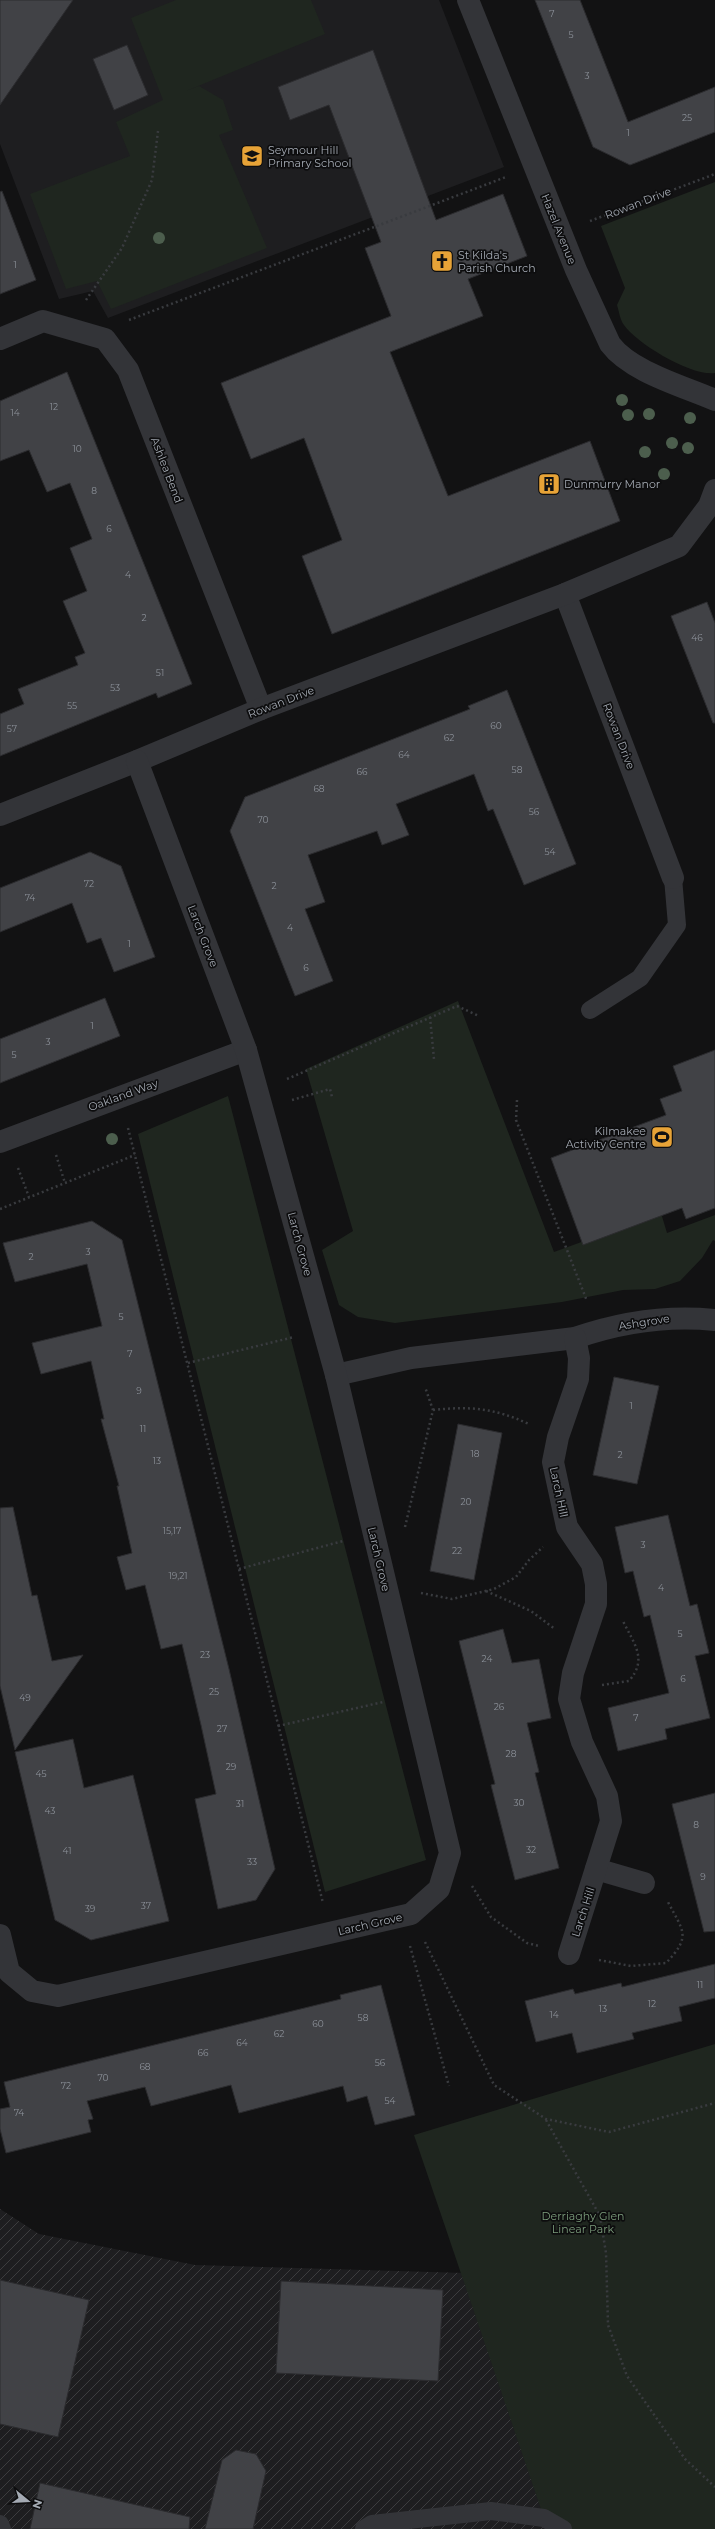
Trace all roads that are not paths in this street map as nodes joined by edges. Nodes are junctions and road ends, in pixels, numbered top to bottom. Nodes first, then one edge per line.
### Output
1 (468, 0) edge
2 (0, 339) edge
3 (715, 400) edge
4 (715, 490) edge
5 (565, 594) junction
6 (261, 709) junction
7 (137, 762) junction
8 (0, 815) edge
9 (673, 878) joint
10 (590, 1010) dead end
11 (246, 1050) junction
12 (0, 1142) edge
13 (715, 1320) edge
14 (574, 1338) junction
15 (336, 1375) junction
16 (596, 1869) junction
17 (644, 1883) dead end
18 (0, 1935) edge
19 (569, 1954) dead end
20 (0, 2524) edge
21 (2, 2529) edge
22 (364, 2529) edge
23 (563, 2529) edge

1 - 3 street, Hazel Avenue
2 - 6 street, Ashlea Bend
4 - 5 street, Rowan Drive
5 - 6 street, Rowan Drive
5 - 9 street, Rowan Drive
6 - 7 street, Rowan Drive
7 - 8 street, Rowan Drive
7 - 11 street, Larch Grove
9 - 10 lane
11 - 12 street, Oakland Way
11 - 15 street, Larch Grove
13 - 14 street, Ashgrove
14 - 15 street
14 - 16 street, Larch Hill
15 - 18 street, Larch Grove
16 - 17 street
16 - 19 street, Larch Hill
20 - 21 lane
22 - 23 lane

